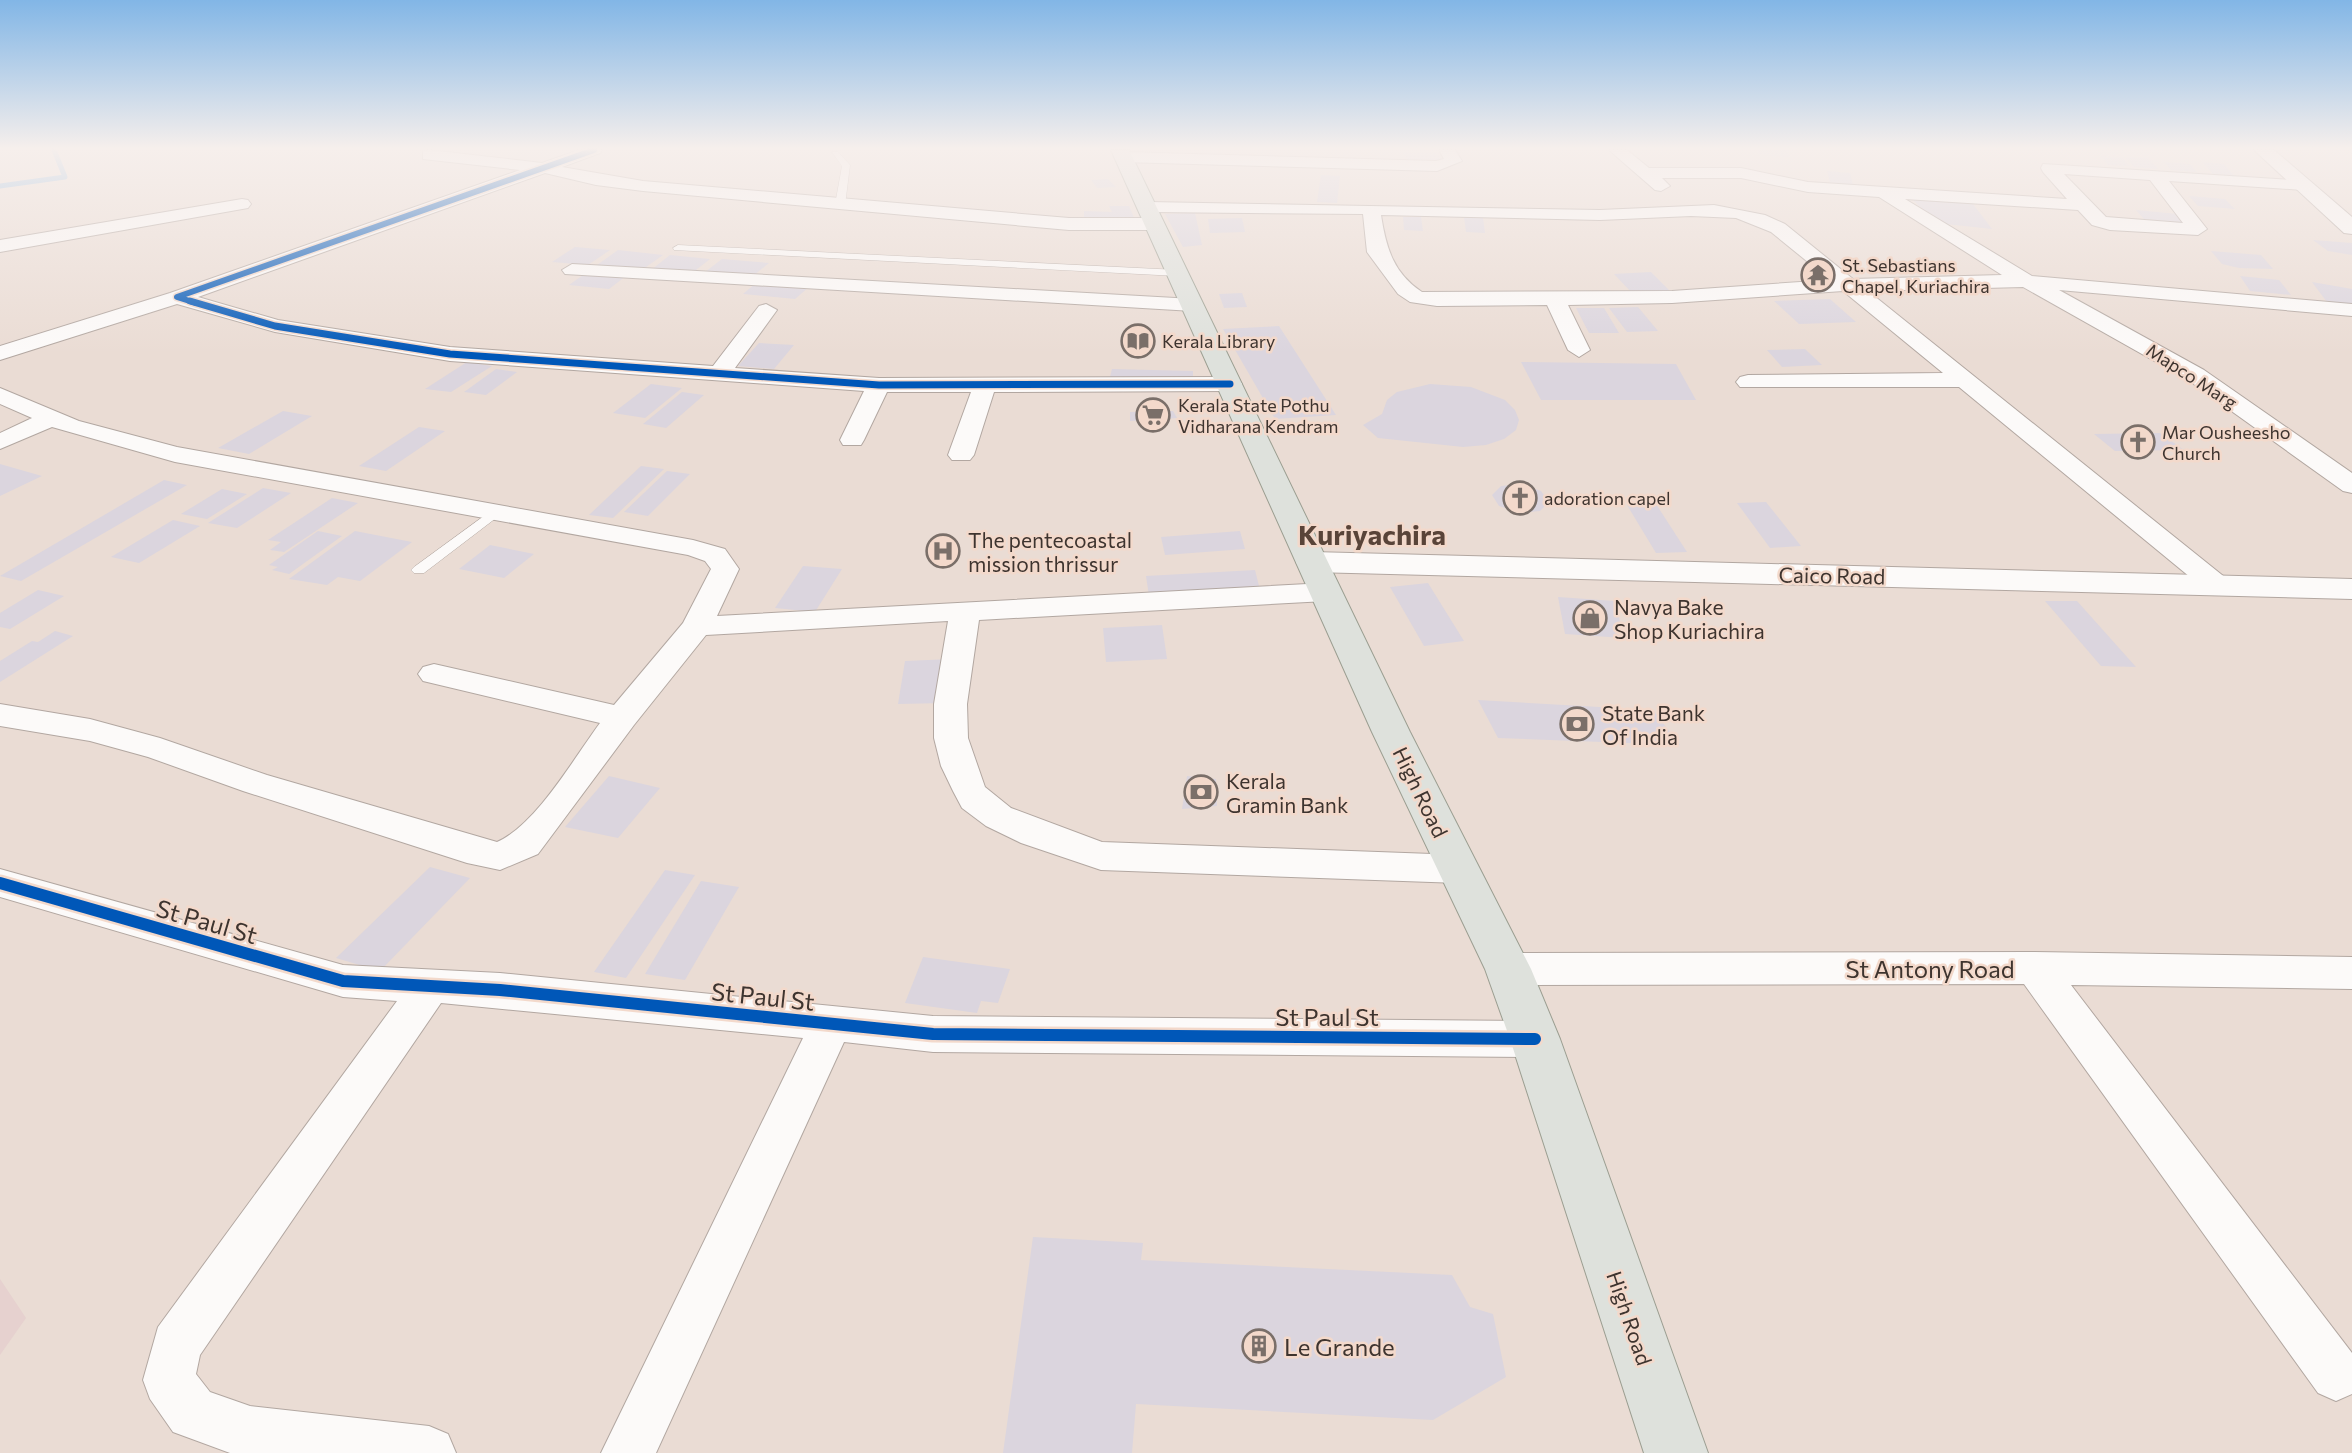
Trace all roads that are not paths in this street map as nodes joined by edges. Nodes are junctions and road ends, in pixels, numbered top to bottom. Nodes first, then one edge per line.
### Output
1 (162, 218) edge
2 (404, 218) edge
3 (994, 218) edge
4 (1133, 218) edge
5 (1153, 218) edge
6 (1372, 218) edge
7 (1752, 218) edge
8 (1917, 218) edge
9 (2097, 218) edge
10 (2189, 218) edge
11 (0, 246) edge
12 (678, 248) dead end
13 (572, 270) dead end
14 (2024, 281) junction
15 (1848, 285) junction
16 (1186, 289) junction
17 (177, 297) junction
18 (1555, 300) junction
19 (766, 310) dead end
20 (2352, 310) edge
21 (1578, 350) dead end
22 (0, 353) edge
23 (718, 375) junction
24 (1962, 380) junction
25 (1748, 382) dead end
26 (985, 384) junction
27 (1230, 384) junction
28 (879, 385) junction
29 (0, 395) edge
30 (50, 419) junction
31 (852, 440) dead end
32 (0, 442) edge
33 (961, 455) dead end
34 (2352, 485) edge
35 (495, 512) junction
36 (419, 569) dead end
37 (1319, 577) junction
38 (2217, 585) junction
39 (2352, 589) edge
40 (965, 612) junction
41 (696, 626) junction
42 (434, 674) dead end
43 (0, 715) edge
44 (621, 717) junction
45 (1459, 869) junction
46 (0, 883) edge
47 (2035, 968) junction
48 (1508, 969) junction
49 (2352, 973) edge
50 (430, 987) junction
51 (831, 1024) junction
52 (1535, 1039) junction
53 (2336, 1375) dead end
54 (429, 1453) edge
55 (628, 1453) edge
56 (1676, 1453) edge

1 - 11 street
2 - 17 street
3 - 4 street
5 - 16 main road, High Road
6 - 18 street
7 - 15 street
8 - 14 street, Mapco Marg
9 - 10 street
12 - 16 lane
13 - 16 street
14 - 15 street
14 - 20 street
14 - 34 street, Mapco Marg
15 - 18 street
15 - 24 street
16 - 27 main road, High Road
17 - 22 street
17 - 23 street
18 - 21 street
19 - 23 street
23 - 28 street
24 - 25 street
24 - 38 street
26 - 27 street
26 - 28 street
26 - 33 street
27 - 37 main road, High Road
28 - 31 street
29 - 30 street
30 - 32 street
30 - 35 street
35 - 36 lane
35 - 41 street
37 - 38 street, Caico Road
37 - 40 street
37 - 45 main road, High Road
38 - 39 street, Caico Road
40 - 41 street
40 - 45 street
41 - 44 street
42 - 44 street
43 - 44 street
45 - 48 main road, High Road
46 - 50 street, St Paul St
47 - 48 street, St Antony Road
47 - 49 street, St Antony Road
47 - 53 street
48 - 52 main road, High Road
50 - 51 street, St Paul St
50 - 54 street
51 - 52 street, St Paul St
51 - 55 street
52 - 56 main road, High Road

